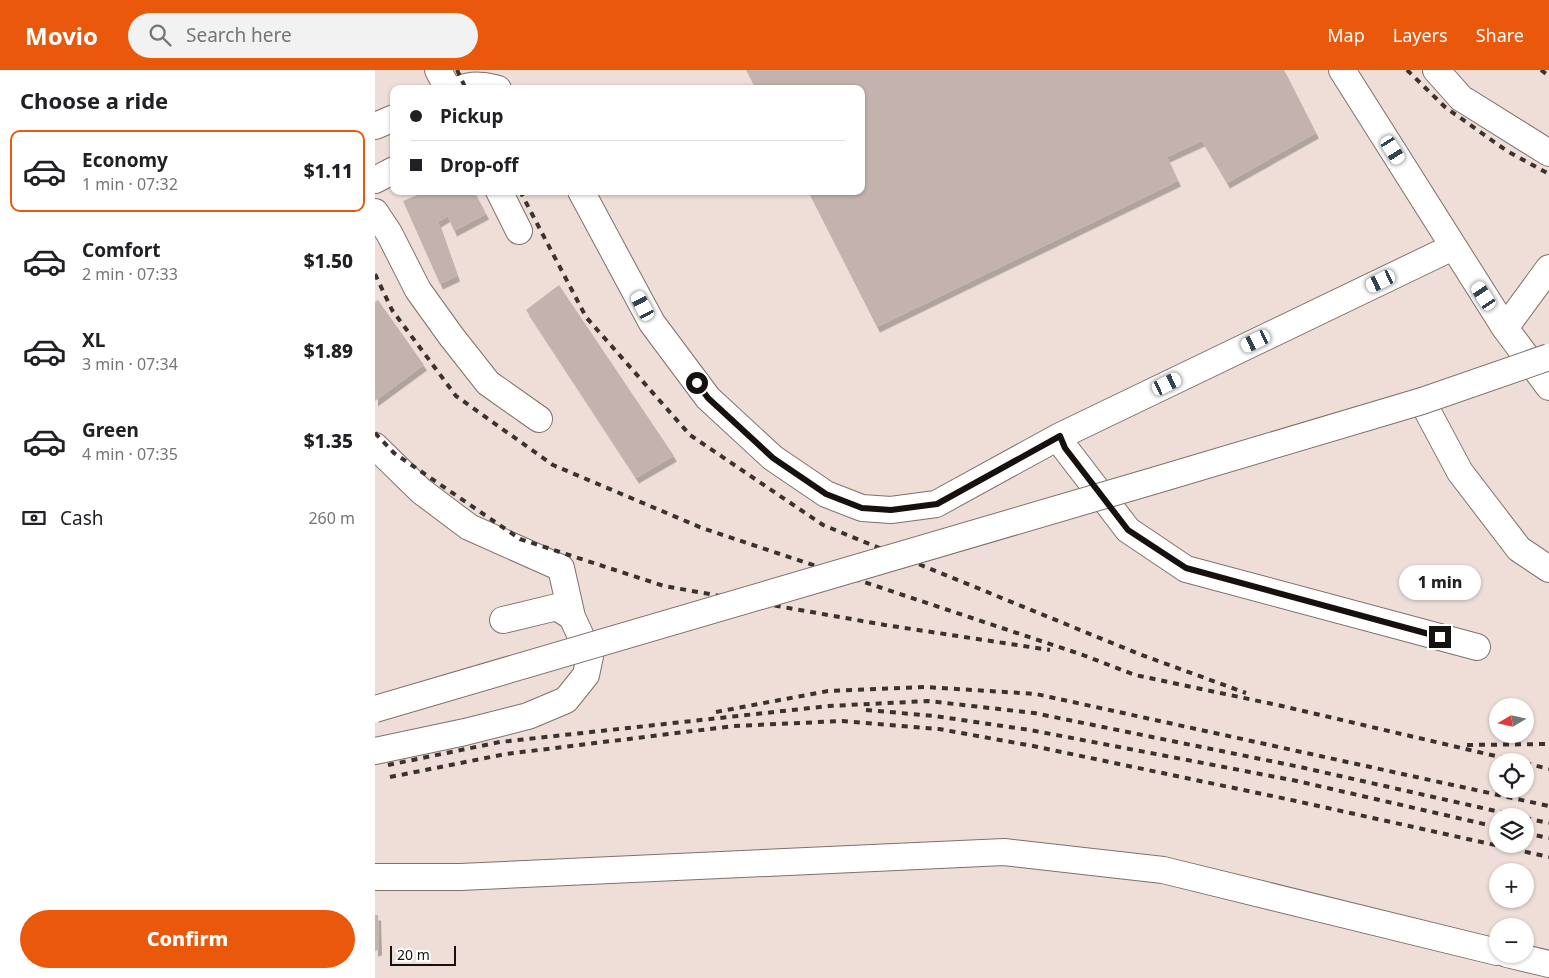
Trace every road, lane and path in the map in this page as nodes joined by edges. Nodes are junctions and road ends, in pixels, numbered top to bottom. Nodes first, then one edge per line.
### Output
1 (438, 70) edge
2 (1342, 70) edge
3 (1436, 70) edge
4 (446, 85) edge
5 (390, 120) edge
6 (375, 126) edge
7 (1549, 154) edge
8 (390, 172) edge
9 (375, 180) edge
10 (501, 195) edge
11 (583, 195) edge
12 (375, 212) edge
13 (519, 231) dead end
14 (1453, 247) junction
15 (1549, 268) edge
16 (1505, 328) junction
17 (1549, 357) edge
18 (1549, 387) edge
19 (1422, 401) junction
20 (539, 419) dead end
21 (1060, 436) junction
22 (375, 446) edge
23 (1549, 569) edge
24 (572, 617) junction
25 (503, 620) dead end
26 (1477, 647) dead end
27 (375, 709) edge
28 (375, 751) edge
29 (375, 877) edge
30 (1489, 950) edge
31 (1534, 960) edge
32 (1549, 964) edge

1 - 4 lane
2 - 14 lane
3 - 7 lane
5 - 6 lane
8 - 9 lane
10 - 13 lane
11 - 21 lane
12 - 20 lane
14 - 16 lane
14 - 21 lane
15 - 16 lane
16 - 18 lane
17 - 19 lane, bridge
19 - 23 lane
19 - 27 lane, bridge
21 - 26 lane
22 - 24 lane
24 - 25 lane
24 - 28 lane
29 - 30 lane
31 - 32 lane

